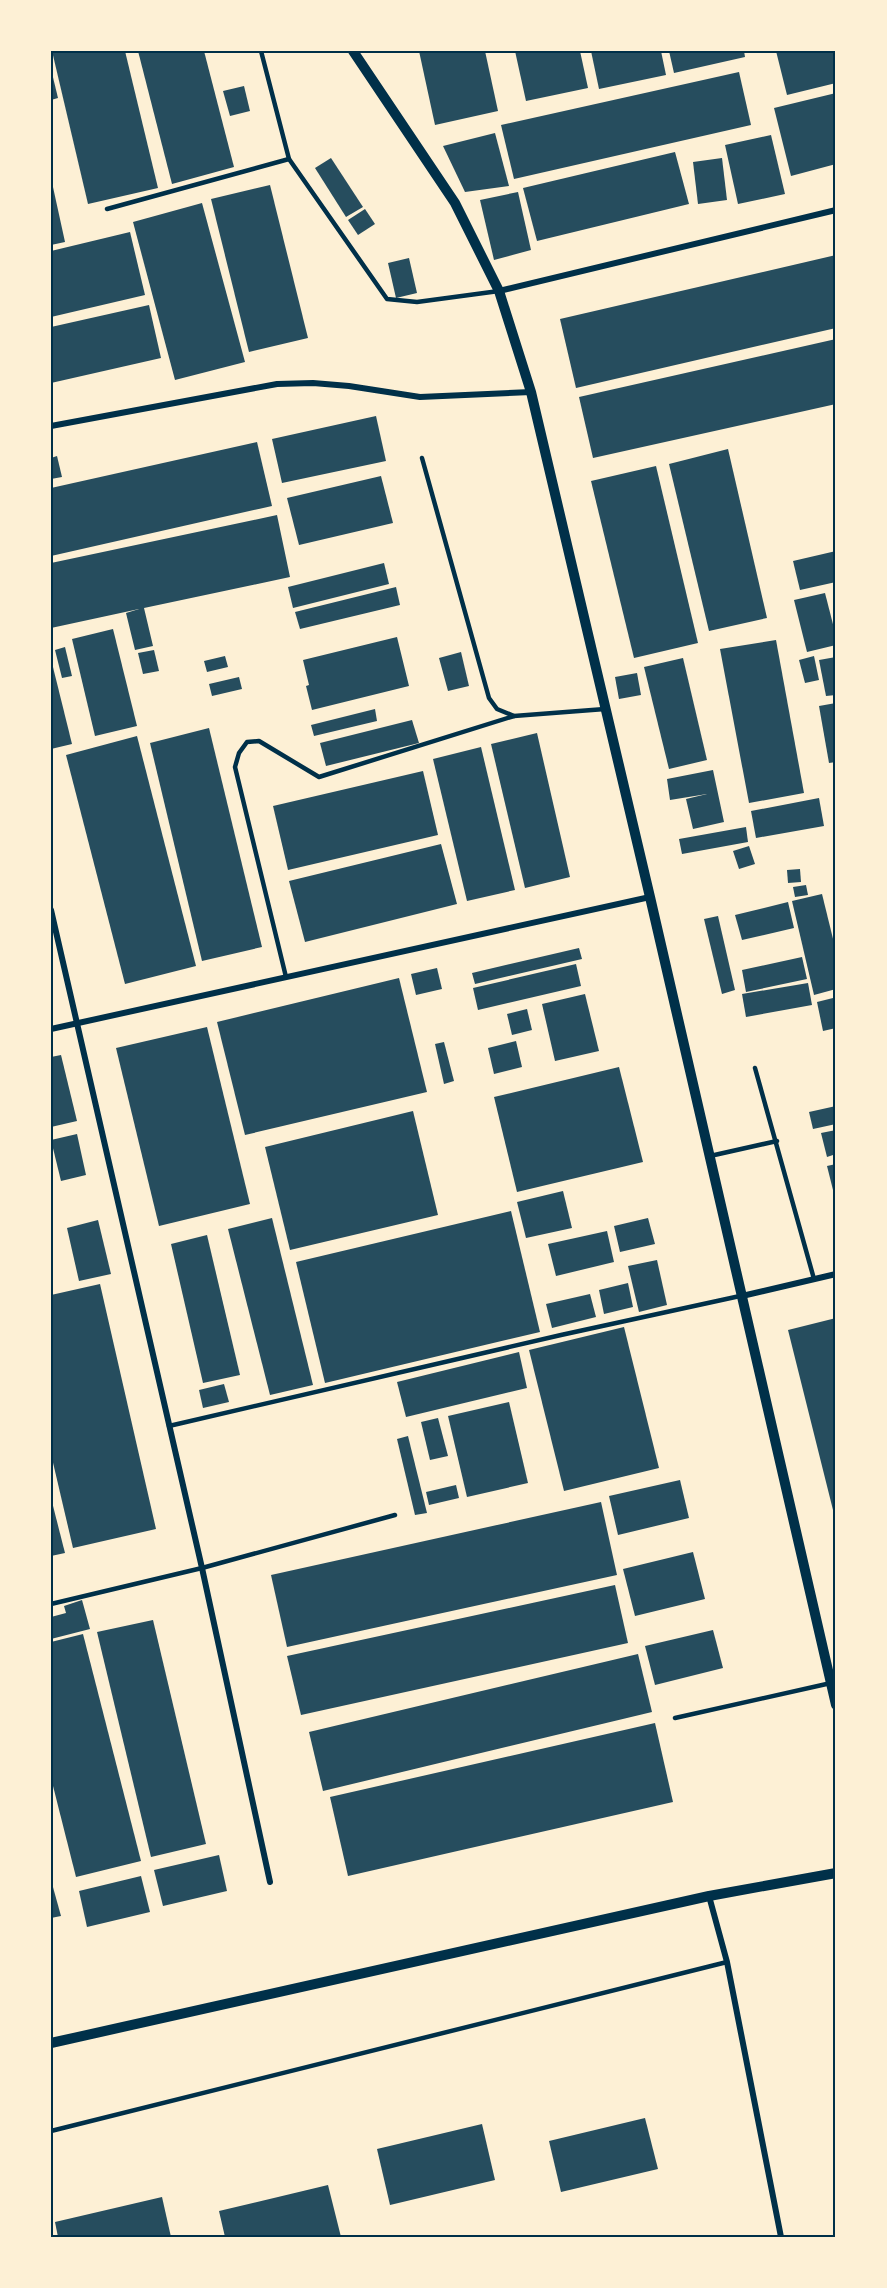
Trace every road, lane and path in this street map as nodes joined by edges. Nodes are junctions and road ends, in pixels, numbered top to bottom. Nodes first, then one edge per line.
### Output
1 (261, 51) edge
2 (353, 51) edge
3 (289, 159) junction
4 (107, 209) dead end
5 (836, 210) edge
6 (499, 291) junction
7 (531, 392) junction
8 (51, 426) edge
9 (422, 459) dead end
10 (607, 709) junction
11 (514, 716) junction
12 (650, 897) junction
13 (51, 910) edge
14 (286, 977) junction
15 (77, 1023) junction
16 (51, 1029) edge
17 (755, 1068) dead end
18 (777, 1141) junction
19 (710, 1156) junction
20 (836, 1274) edge
21 (814, 1279) junction
22 (742, 1296) junction
23 (169, 1426) junction
24 (395, 1515) dead end
25 (202, 1568) junction
26 (51, 1604) edge
27 (831, 1683) junction
28 (836, 1705) edge
29 (675, 1718) dead end
30 (836, 1873) edge
31 (270, 1882) dead end
32 (709, 1896) junction
33 (727, 1962) junction
34 (51, 2043) edge
35 (51, 2132) edge
36 (781, 2237) edge

1 - 3 lane
2 - 6 street
3 - 4 lane
3 - 6 lane
5 - 6 street
6 - 7 street
7 - 8 street
7 - 10 street
9 - 11 lane
10 - 11 lane
10 - 12 street
11 - 14 lane
12 - 14 street
12 - 19 street
13 - 15 street
14 - 15 street
15 - 16 street
15 - 23 street
17 - 18 lane
18 - 19 lane
18 - 21 lane
19 - 22 street
20 - 21 street
21 - 22 street
22 - 23 lane
22 - 27 street
23 - 25 street
24 - 25 lane
25 - 26 lane
25 - 31 street
27 - 28 street
27 - 29 lane
30 - 32 street
32 - 33 street
32 - 34 street
33 - 35 lane
33 - 36 street

